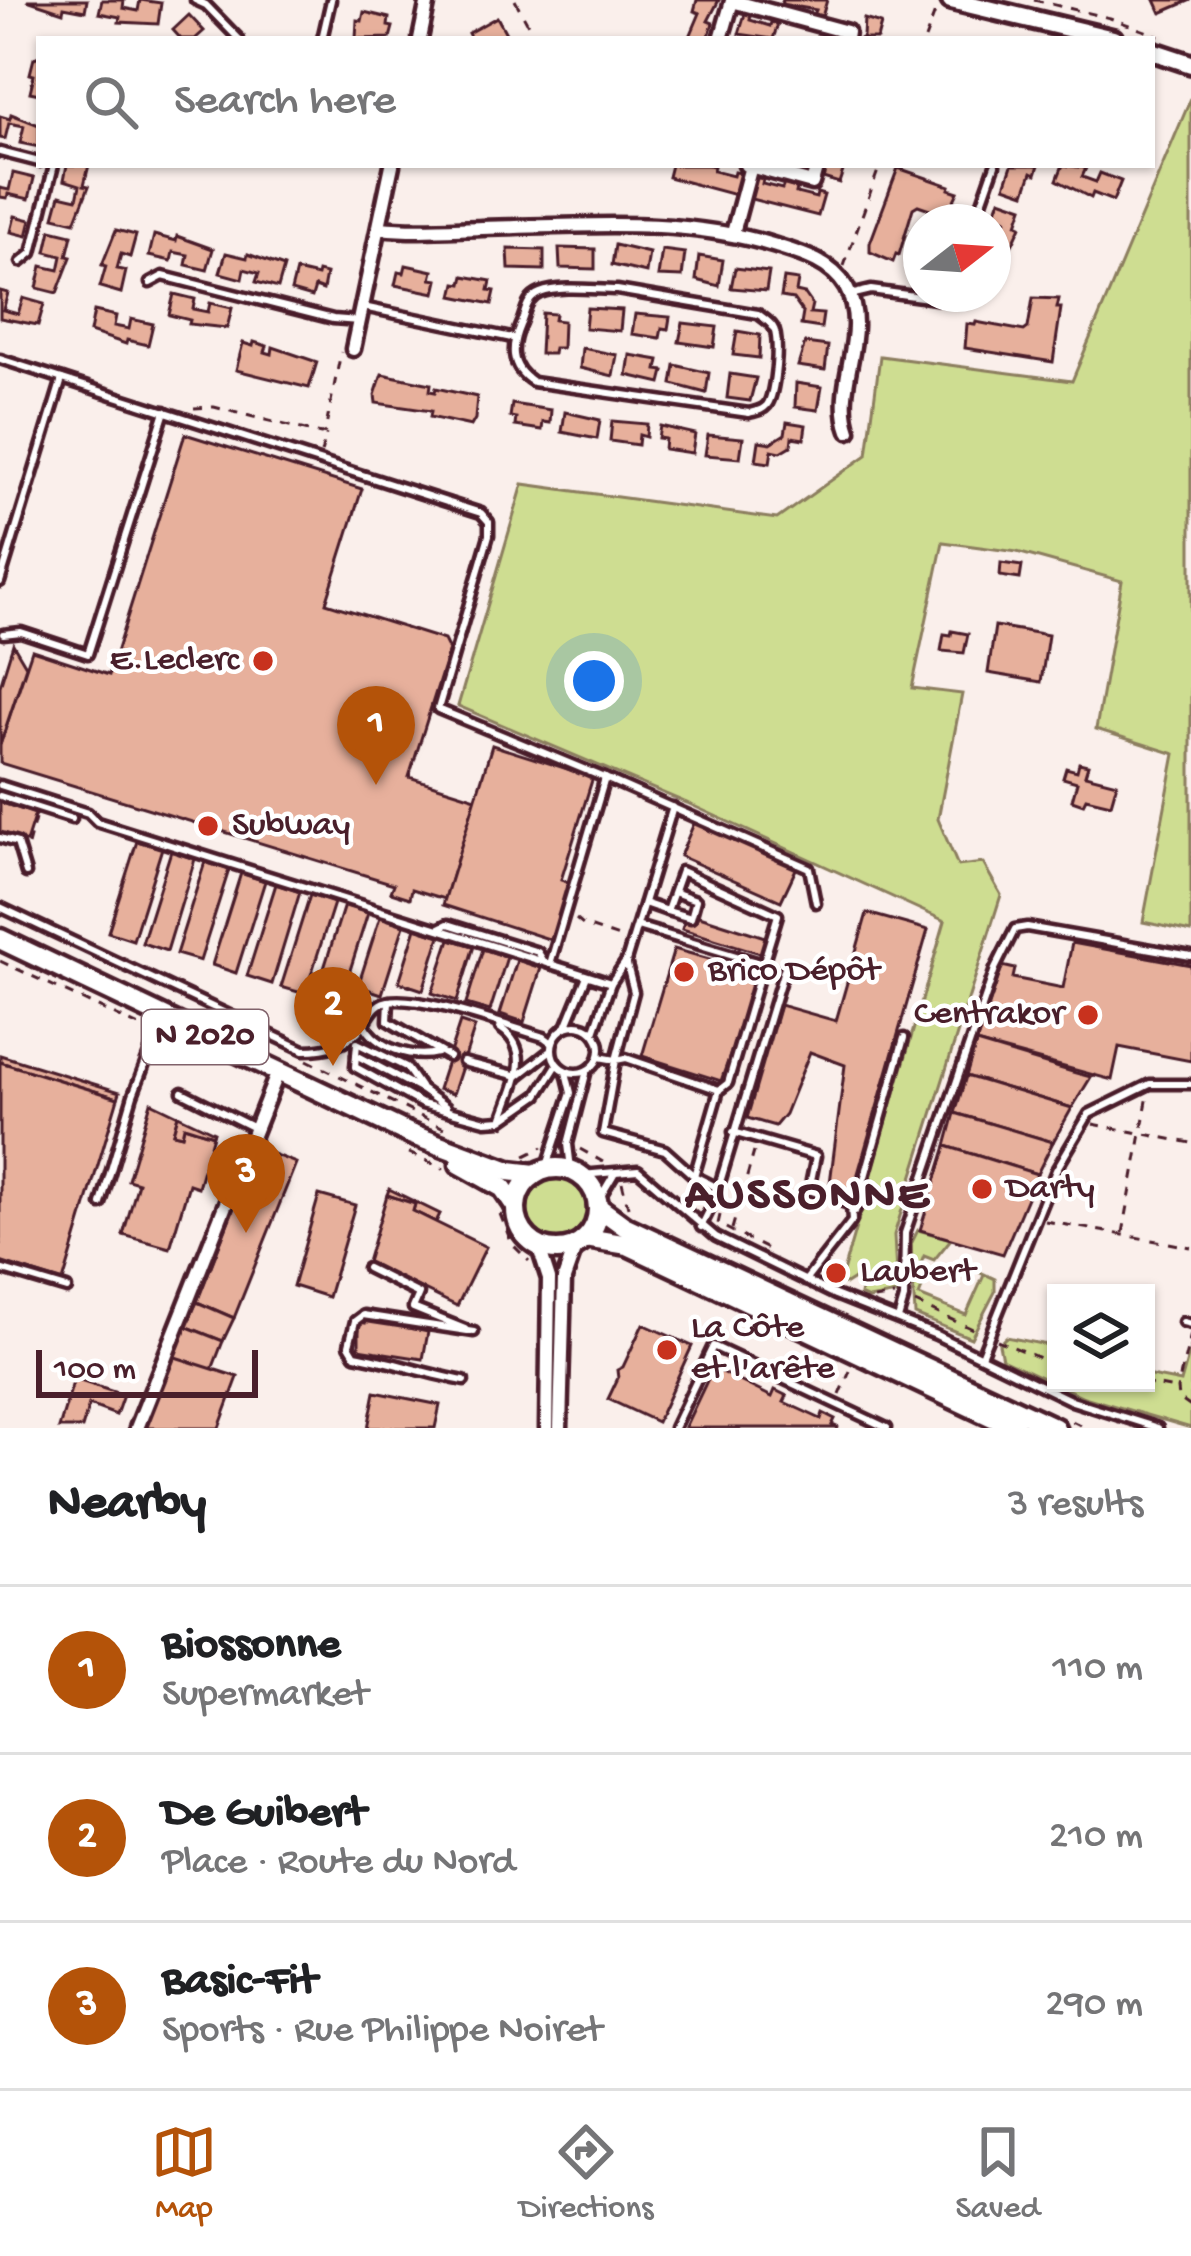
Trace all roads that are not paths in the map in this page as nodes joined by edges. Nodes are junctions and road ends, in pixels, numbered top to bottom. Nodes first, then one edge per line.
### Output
1 (195, 0) edge
2 (331, 0) edge
3 (428, 0) edge
4 (951, 0) edge
5 (236, 36) edge
6 (323, 36) edge
7 (421, 36) edge
8 (722, 36) edge
9 (847, 36) edge
10 (1101, 36) edge
11 (1155, 52) edge
12 (1191, 64) edge
13 (0, 152) edge
14 (36, 161) edge
15 (51, 168) edge
16 (391, 168) edge
17 (748, 168) edge
18 (756, 168) edge
19 (816, 168) edge
20 (994, 168) edge
21 (982, 204) edge
22 (381, 228) junction
23 (734, 233) junction
24 (21, 262) dead end
25 (150, 283) dead end
26 (903, 294) edge
27 (849, 295) junction
28 (360, 314) junction
29 (512, 338) junction
30 (353, 349) road end
31 (0, 359) edge
32 (62, 379) junction
33 (165, 411) junction
34 (849, 431) dead end
35 (0, 582) edge
36 (1, 634) edge
37 (605, 778) junction
38 (0, 785) edge
39 (0, 796) edge
40 (673, 807) junction
41 (73, 819) dead end
42 (0, 838) edge
43 (26, 873) dead end
44 (674, 892) junction
45 (644, 903) junction
46 (816, 903) dead end
47 (0, 908) edge
48 (668, 911) junction
49 (637, 926) junction
50 (0, 939) edge
51 (1191, 956) edge
52 (626, 962) junction
53 (548, 963) junction
54 (786, 963) dead end
55 (763, 964) junction
56 (586, 976) junction
57 (611, 983) junction
58 (389, 1001) junction
59 (163, 1017) junction
60 (492, 1023) junction
61 (364, 1024) junction
62 (566, 1027) junction
63 (593, 1032) junction
64 (904, 1038) dead end
65 (355, 1039) junction
66 (552, 1047) junction
67 (437, 1053) junction
68 (356, 1055) junction
69 (449, 1057) dead end
70 (599, 1057) junction
71 (616, 1060) junction
72 (464, 1062) dead end
73 (557, 1065) junction
74 (587, 1071) junction
75 (278, 1072) junction
76 (566, 1072) junction
77 (518, 1076) junction
78 (1191, 1084) edge
79 (422, 1090) junction
80 (719, 1090) junction
81 (182, 1091) dead end
82 (449, 1110) junction
83 (502, 1120) junction
84 (254, 1128) junction
85 (734, 1132) junction
86 (410, 1134) junction
87 (541, 1171) junction
88 (576, 1172) junction
89 (614, 1174) junction
90 (694, 1176) junction
91 (718, 1188) junction
92 (100, 1204) dead end
93 (507, 1204) junction
94 (598, 1204) junction
95 (852, 1221) junction
96 (701, 1227) junction
97 (581, 1242) junction
98 (538, 1245) junction
99 (367, 1268) dead end
100 (0, 1269) edge
101 (805, 1281) junction
102 (67, 1289) dead end
103 (898, 1319) junction
104 (981, 1357) junction
105 (464, 1382) dead end
106 (136, 1428) edge
107 (547, 1428) edge
108 (560, 1428) edge
109 (674, 1428) edge
110 (887, 1428) edge
111 (1016, 1428) edge
112 (1055, 1428) edge
113 (1158, 1428) edge

1 - 5 lane
2 - 6 lane
3 - 7 street
4 - 10 street
8 - 9 street
11 - 12 street
13 - 14 lane
15 - 24 lane
16 - 22 street
17 - 23 street
18 - 19 street
20 - 21 lane
22 - 23 street
22 - 28 street
23 - 27 street
25 - 28 lane
26 - 27 lane
27 - 34 street
28 - 29 lane
28 - 30 street
29 - 29 lane
31 - 32 lane
32 - 33 lane
32 - 35 lane
33 - 36 lane
33 - 37 lane
37 - 40 lane
37 - 53 lane
38 - 53 lane
39 - 41 lane
40 - 45 lane
40 - 46 lane
42 - 43 lane
44 - 48 lane
44 - 48 lane
44 - 55 lane
45 - 48 lane
45 - 49 lane
47 - 65 lane
49 - 52 lane
49 - 55 lane
50 - 59 main road, N 2020
51 - 103 lane
52 - 57 lane
52 - 71 lane
53 - 56 lane
54 - 85 lane
55 - 80 lane
56 - 57 lane
56 - 62 lane
57 - 63 lane
58 - 60 lane
58 - 61 lane
58 - 67 lane
59 - 75 main road, N 2020
59 - 92 lane
60 - 66 lane
60 - 77 lane
61 - 65 lane
61 - 67 lane
62 - 63 lane
62 - 66 lane
63 - 70 lane
64 - 95 lane
65 - 68 lane
65 - 79 lane
66 - 73 lane
66 - 77 lane
67 - 69 lane
68 - 79 lane
68 - 82 lane
70 - 71 lane
70 - 74 lane
71 - 80 lane
71 - 90 lane
72 - 77 lane
73 - 76 lane
73 - 83 lane
74 - 76 lane
74 - 88 lane
75 - 84 street
75 - 86 main road, N 2020
76 - 87 lane
77 - 83 lane
78 - 104 lane
79 - 82 lane
80 - 90 lane
81 - 84 lane
82 - 83 lane
84 - 106 street
85 - 91 lane
85 - 95 lane
86 - 87 main road, N 2020
86 - 93 main road, N 2020
87 - 88 main road
87 - 93 main road
88 - 89 lane
88 - 94 main road
89 - 94 lane
89 - 96 lane
90 - 91 lane
91 - 96 lane
93 - 98 main road
94 - 97 main road
94 - 112 main road
95 - 101 lane
96 - 101 lane
97 - 98 main road
97 - 108 street
97 - 111 main road
98 - 107 street
99 - 105 lane
100 - 102 lane
101 - 103 lane
103 - 104 lane
104 - 113 lane
109 - 110 lane

